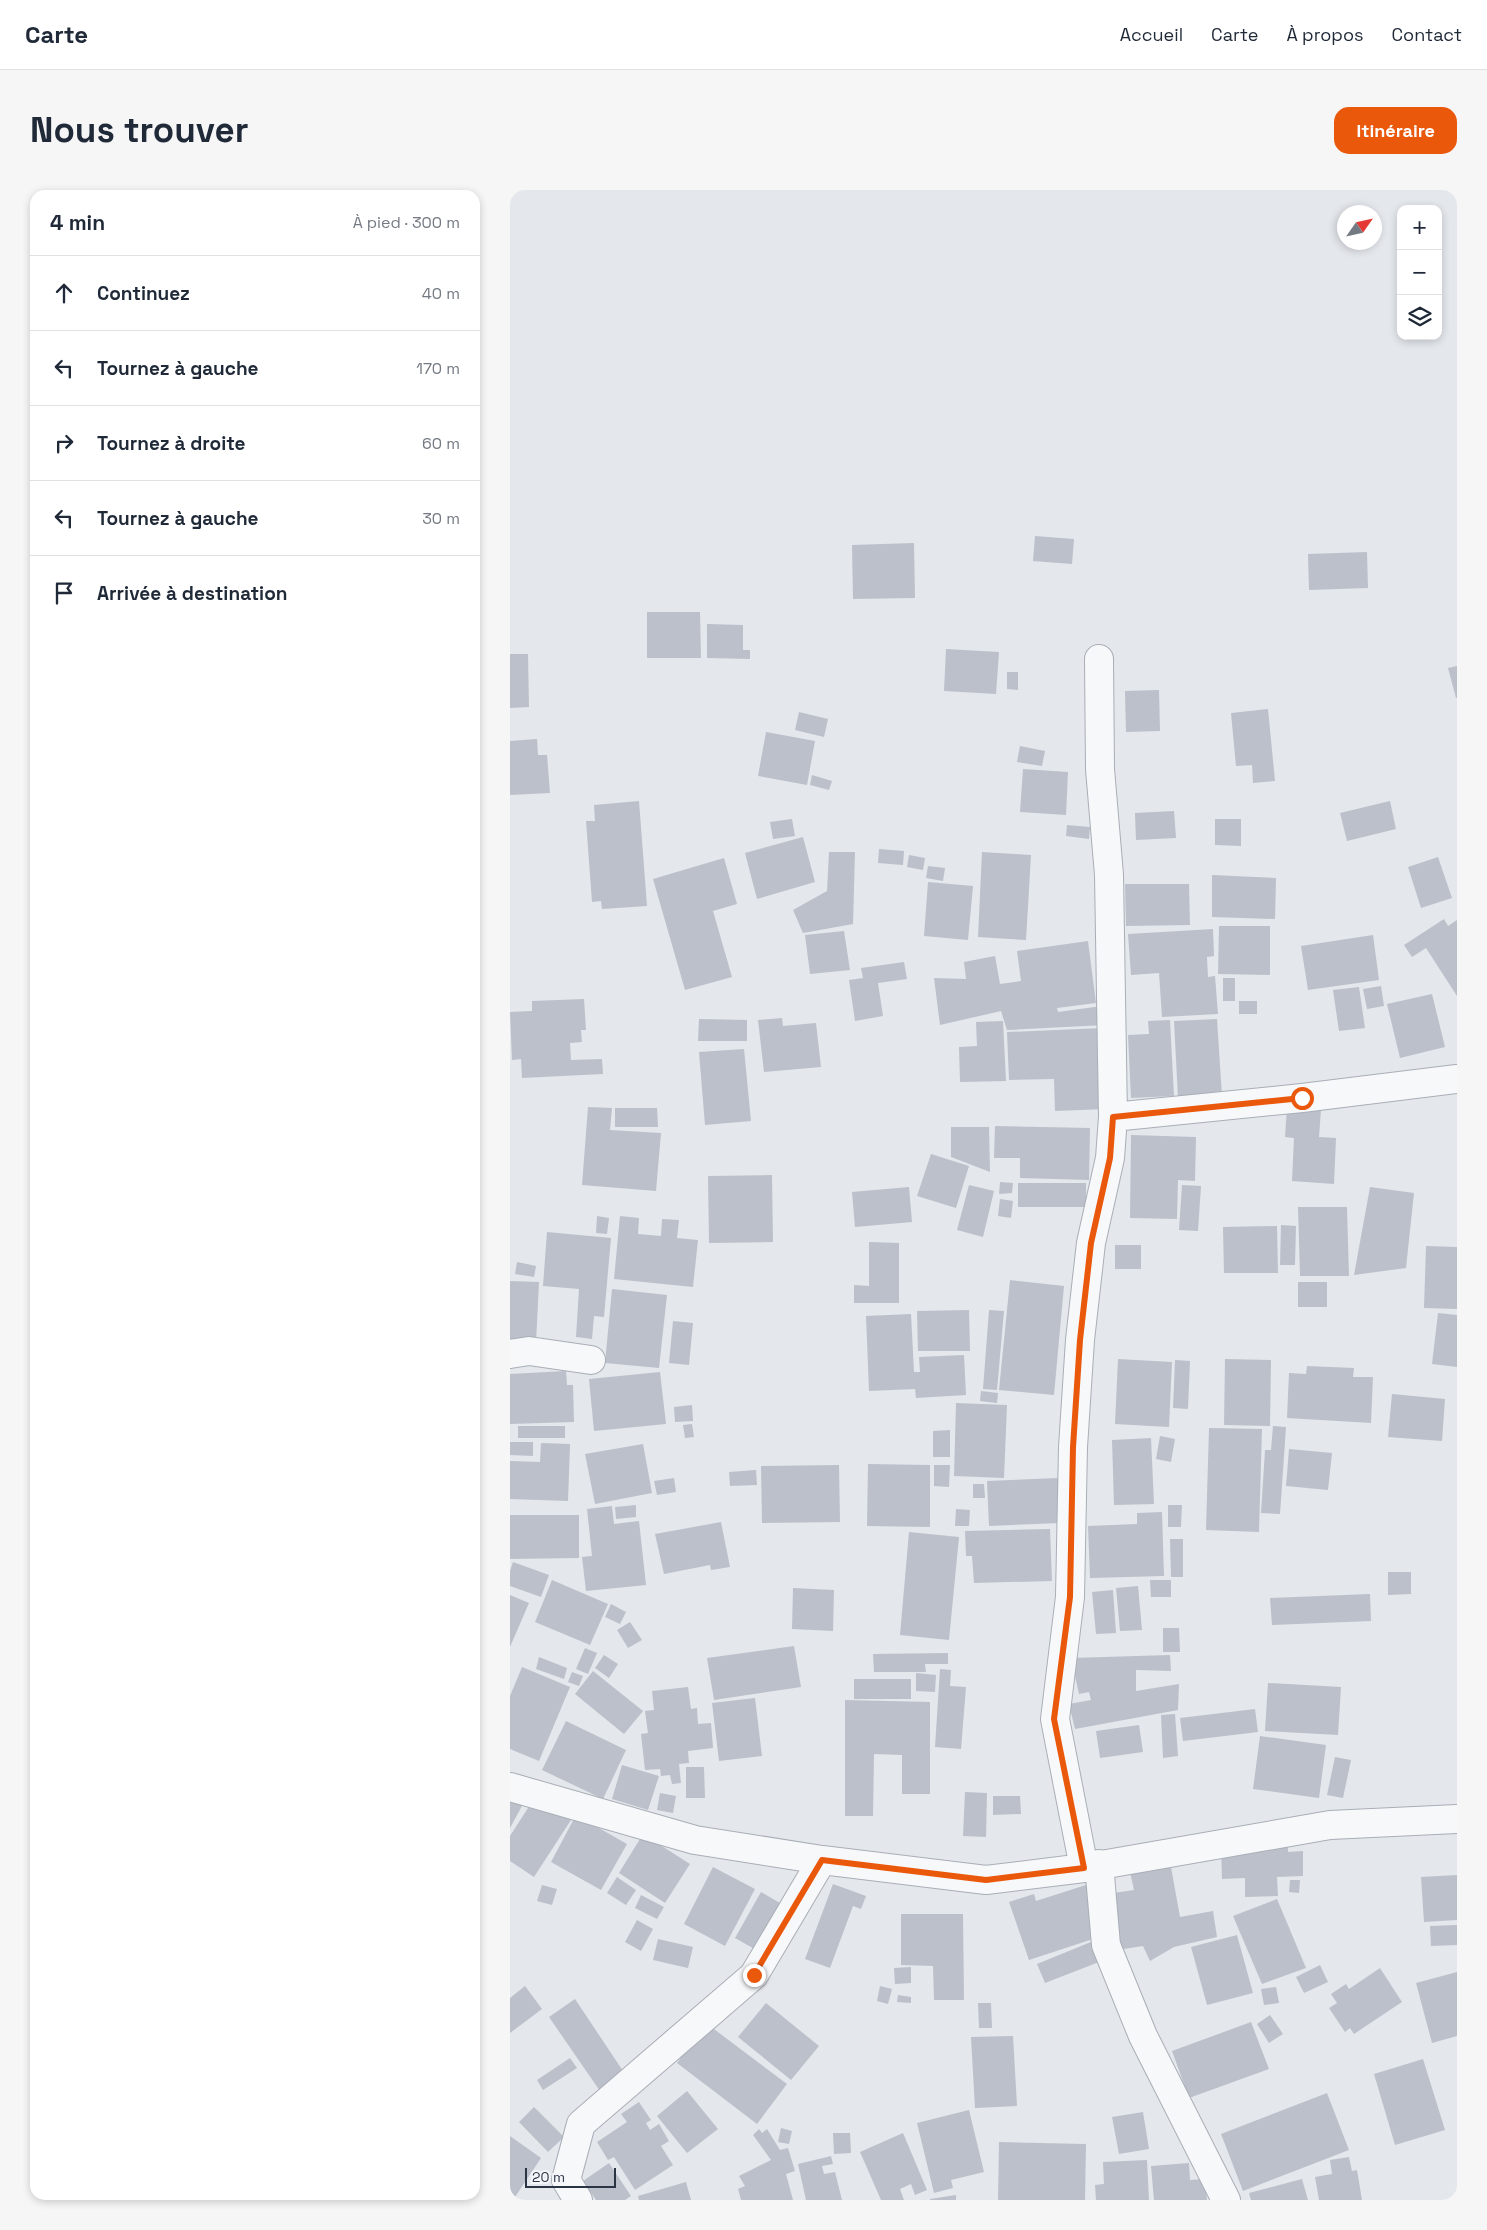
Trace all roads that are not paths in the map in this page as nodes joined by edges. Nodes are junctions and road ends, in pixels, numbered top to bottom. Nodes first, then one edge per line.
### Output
1 (1099, 659) dead end
2 (1457, 1079) edge
3 (1113, 1117) junction
4 (510, 1354) edge
5 (591, 1360) dead end
6 (510, 1787) edge
7 (1457, 1819) edge
8 (822, 1860) junction
9 (1091, 1866) junction
10 (578, 2200) edge
11 (1226, 2200) edge

1 - 3 street
2 - 3 street
3 - 9 street
4 - 5 street
6 - 8 street
7 - 9 street
8 - 9 street
8 - 10 street
9 - 11 street

